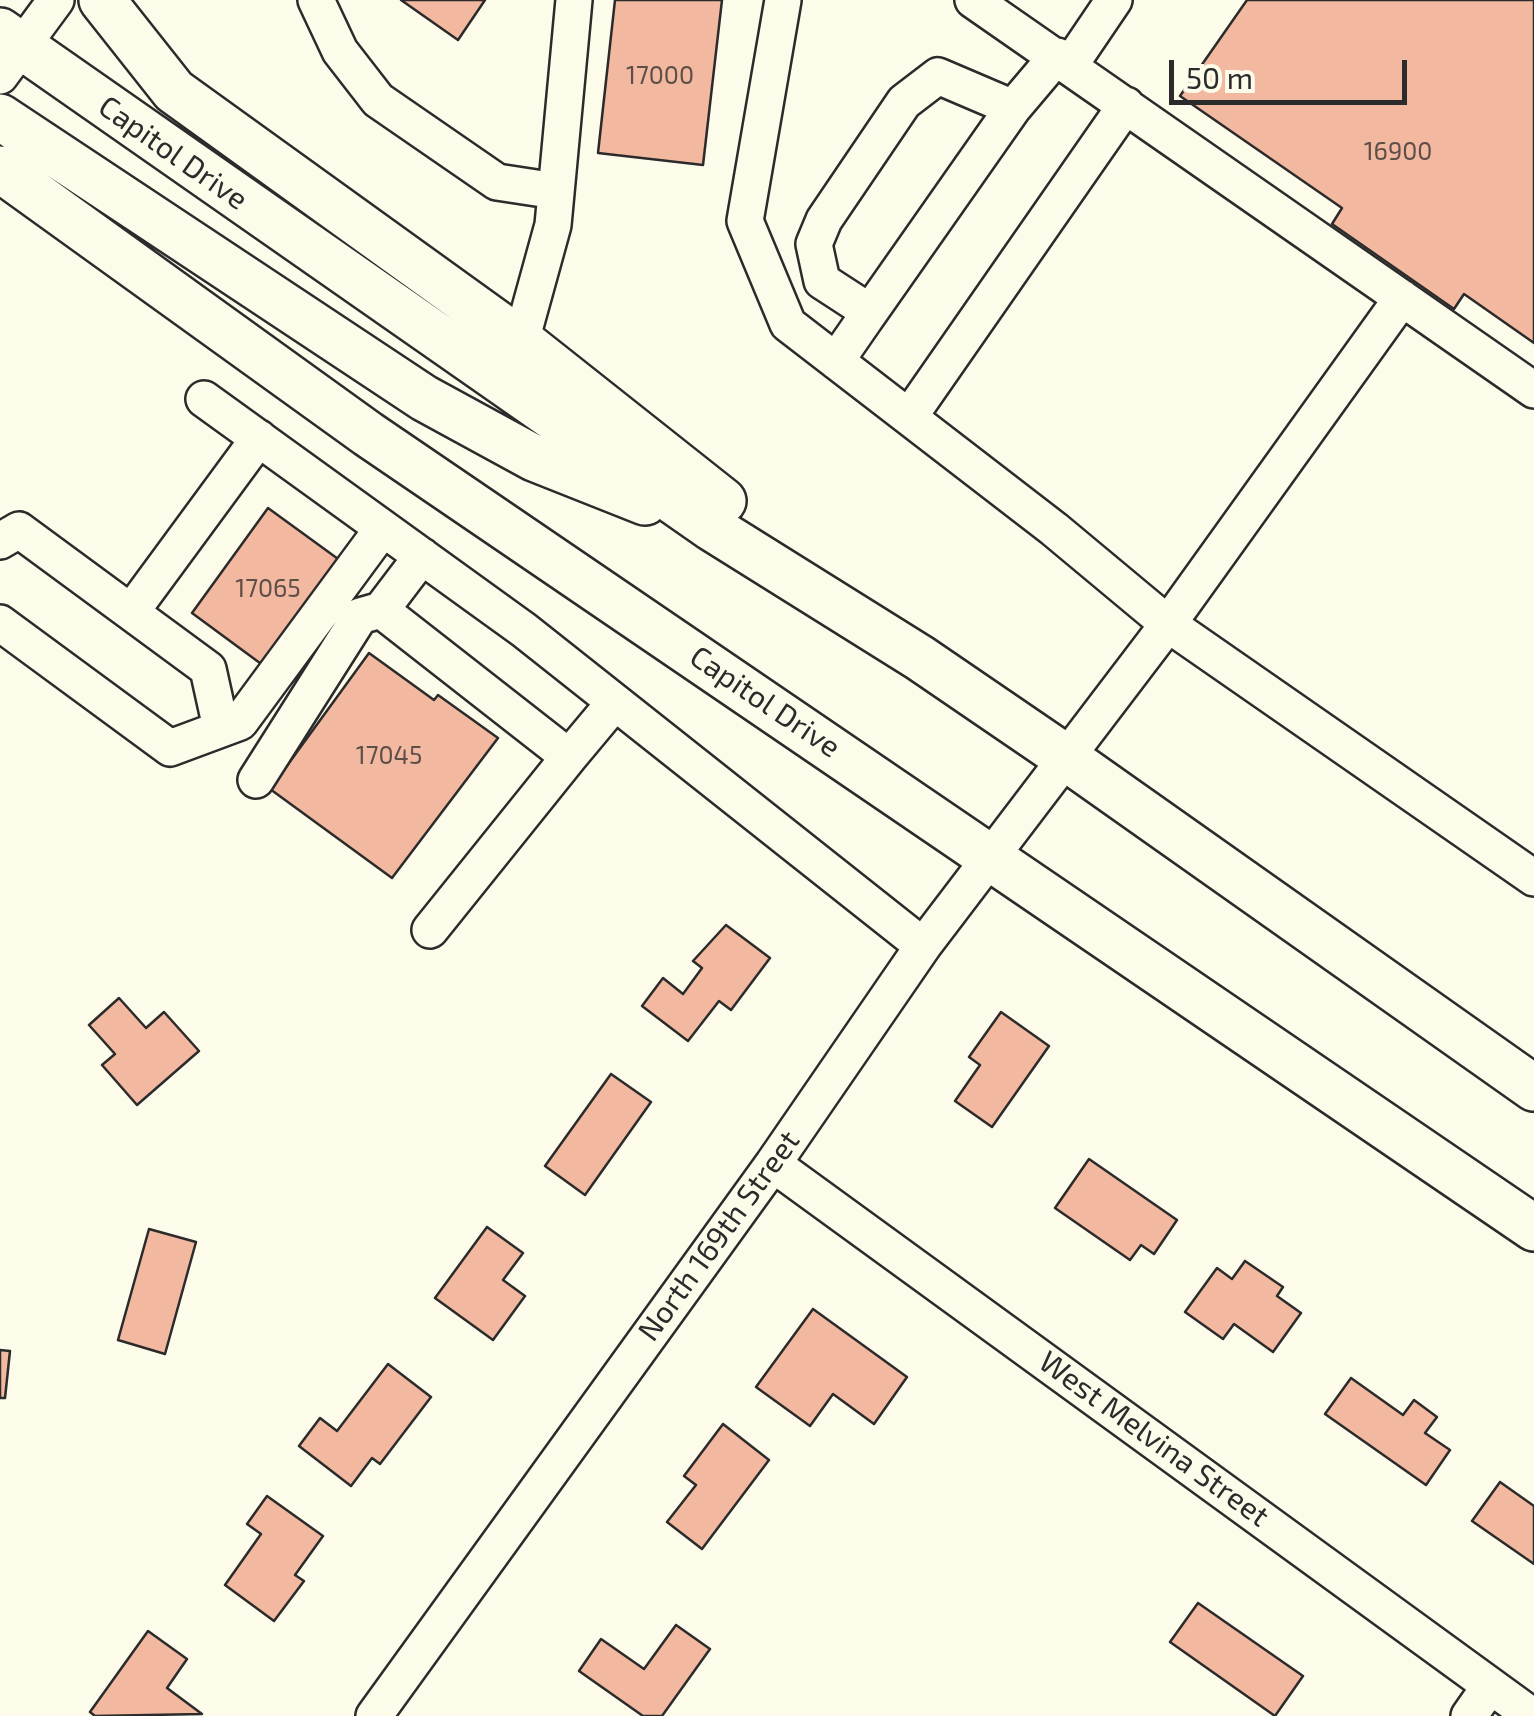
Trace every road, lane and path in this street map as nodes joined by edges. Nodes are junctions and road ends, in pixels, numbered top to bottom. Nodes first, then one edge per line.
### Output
1 (56, 0) edge
2 (102, 0) edge
3 (316, 0) edge
4 (574, 0) edge
5 (782, 0) edge
6 (973, 0) edge
7 (1114, 0) edge
8 (5, 50) edge
9 (1063, 61) junction
10 (1126, 105) junction
11 (1013, 108) junction
12 (0, 117) edge
13 (0, 169) edge
14 (556, 190) junction
15 (0, 213) edge
16 (100, 242) junction
17 (1402, 298) junction
18 (865, 319) junction
19 (521, 341) junction
20 (836, 362) junction
21 (1534, 390) edge
22 (204, 399) dead end
23 (909, 417) junction
24 (259, 438) junction
25 (383, 528) junction
26 (712, 528) junction
27 (0, 541) edge
28 (422, 556) junction
29 (382, 610) junction
30 (131, 612) junction
31 (0, 623) edge
32 (1168, 624) junction
33 (920, 658) junction
34 (615, 702) junction
35 (221, 728) junction
36 (568, 757) junction
37 (1065, 757) junction
38 (256, 780) dead end
39 (994, 857) junction
40 (1534, 878) edge
41 (430, 930) dead end
42 (923, 946) junction
43 (1534, 1088) edge
44 (773, 1164) junction
45 (1534, 1228) edge
46 (1490, 1686) junction
47 (374, 1716) edge
48 (1469, 1716) edge
49 (1532, 1716) edge

1 - 8 street
2 - 19 main road
3 - 14 street
4 - 14 street
5 - 20 street
6 - 9 street
7 - 9 street
8 - 26 main road, Capitol Drive
9 - 10 street
9 - 11 street
10 - 17 street
10 - 23 street
11 - 18 street
11 - 18 street
12 - 26 main road
13 - 16 main road, Capitol Drive
14 - 19 street
15 - 16 main road
16 - 39 main road, Capitol Drive
17 - 21 street
17 - 32 street, North 169th Street
18 - 20 street
19 - 33 main road
20 - 23 street
22 - 24 street
23 - 32 street
24 - 25 street
24 - 30 street
25 - 28 street
25 - 35 street
26 - 33 main road, Capitol Drive
27 - 30 street
28 - 29 street
28 - 34 street
29 - 36 street
29 - 38 street
30 - 35 street
31 - 35 street
32 - 37 street, North 169th Street
32 - 40 street
33 - 37 main road, Capitol Drive
34 - 36 street
34 - 42 street
36 - 41 street
37 - 39 street, North 169th Street
37 - 43 main road, Capitol Drive
39 - 42 street, North 169th Street
39 - 45 main road, Capitol Drive
42 - 44 street, North 169th Street
44 - 46 street, West Melvina Street
44 - 47 street, North 169th Street
46 - 48 street
46 - 49 street, West Melvina Street

